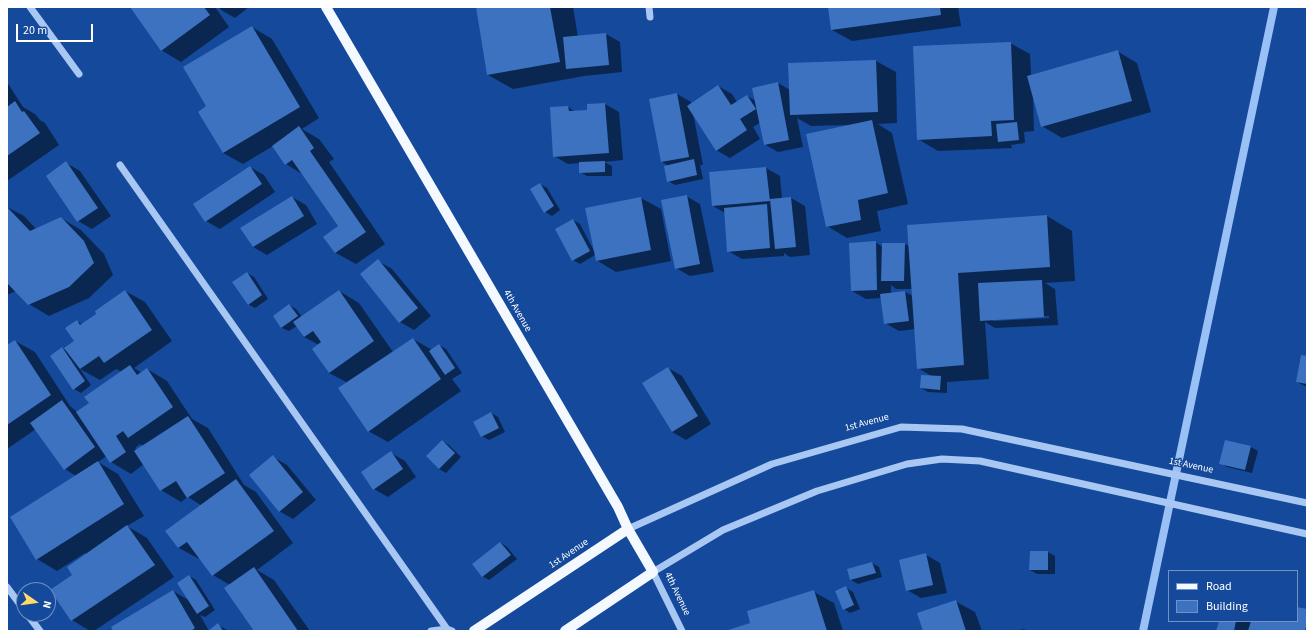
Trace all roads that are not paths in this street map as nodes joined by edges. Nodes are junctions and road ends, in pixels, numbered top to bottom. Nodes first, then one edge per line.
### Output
1 (30, 7) edge
2 (326, 7) edge
3 (649, 7) edge
4 (650, 17) dead end
5 (79, 74) dead end
6 (120, 165) dead end
7 (1307, 503) edge
8 (628, 529) junction
9 (1307, 534) edge
10 (653, 572) junction
11 (7, 587) edge
12 (16, 599) edge
13 (33, 622) edge
14 (450, 630) edge
15 (40, 631) edge
16 (431, 631) edge
17 (474, 631) edge
18 (565, 631) edge
19 (682, 631) edge

1 - 5 street
2 - 8 main road, 4th Avenue
3 - 4 street
6 - 14 street
7 - 8 street, 1st Avenue
8 - 10 main road, 4th Avenue
8 - 17 main road, 1st Avenue
9 - 10 street
10 - 18 main road
10 - 19 street, 4th Avenue
11 - 12 street
13 - 15 street
14 - 16 street

